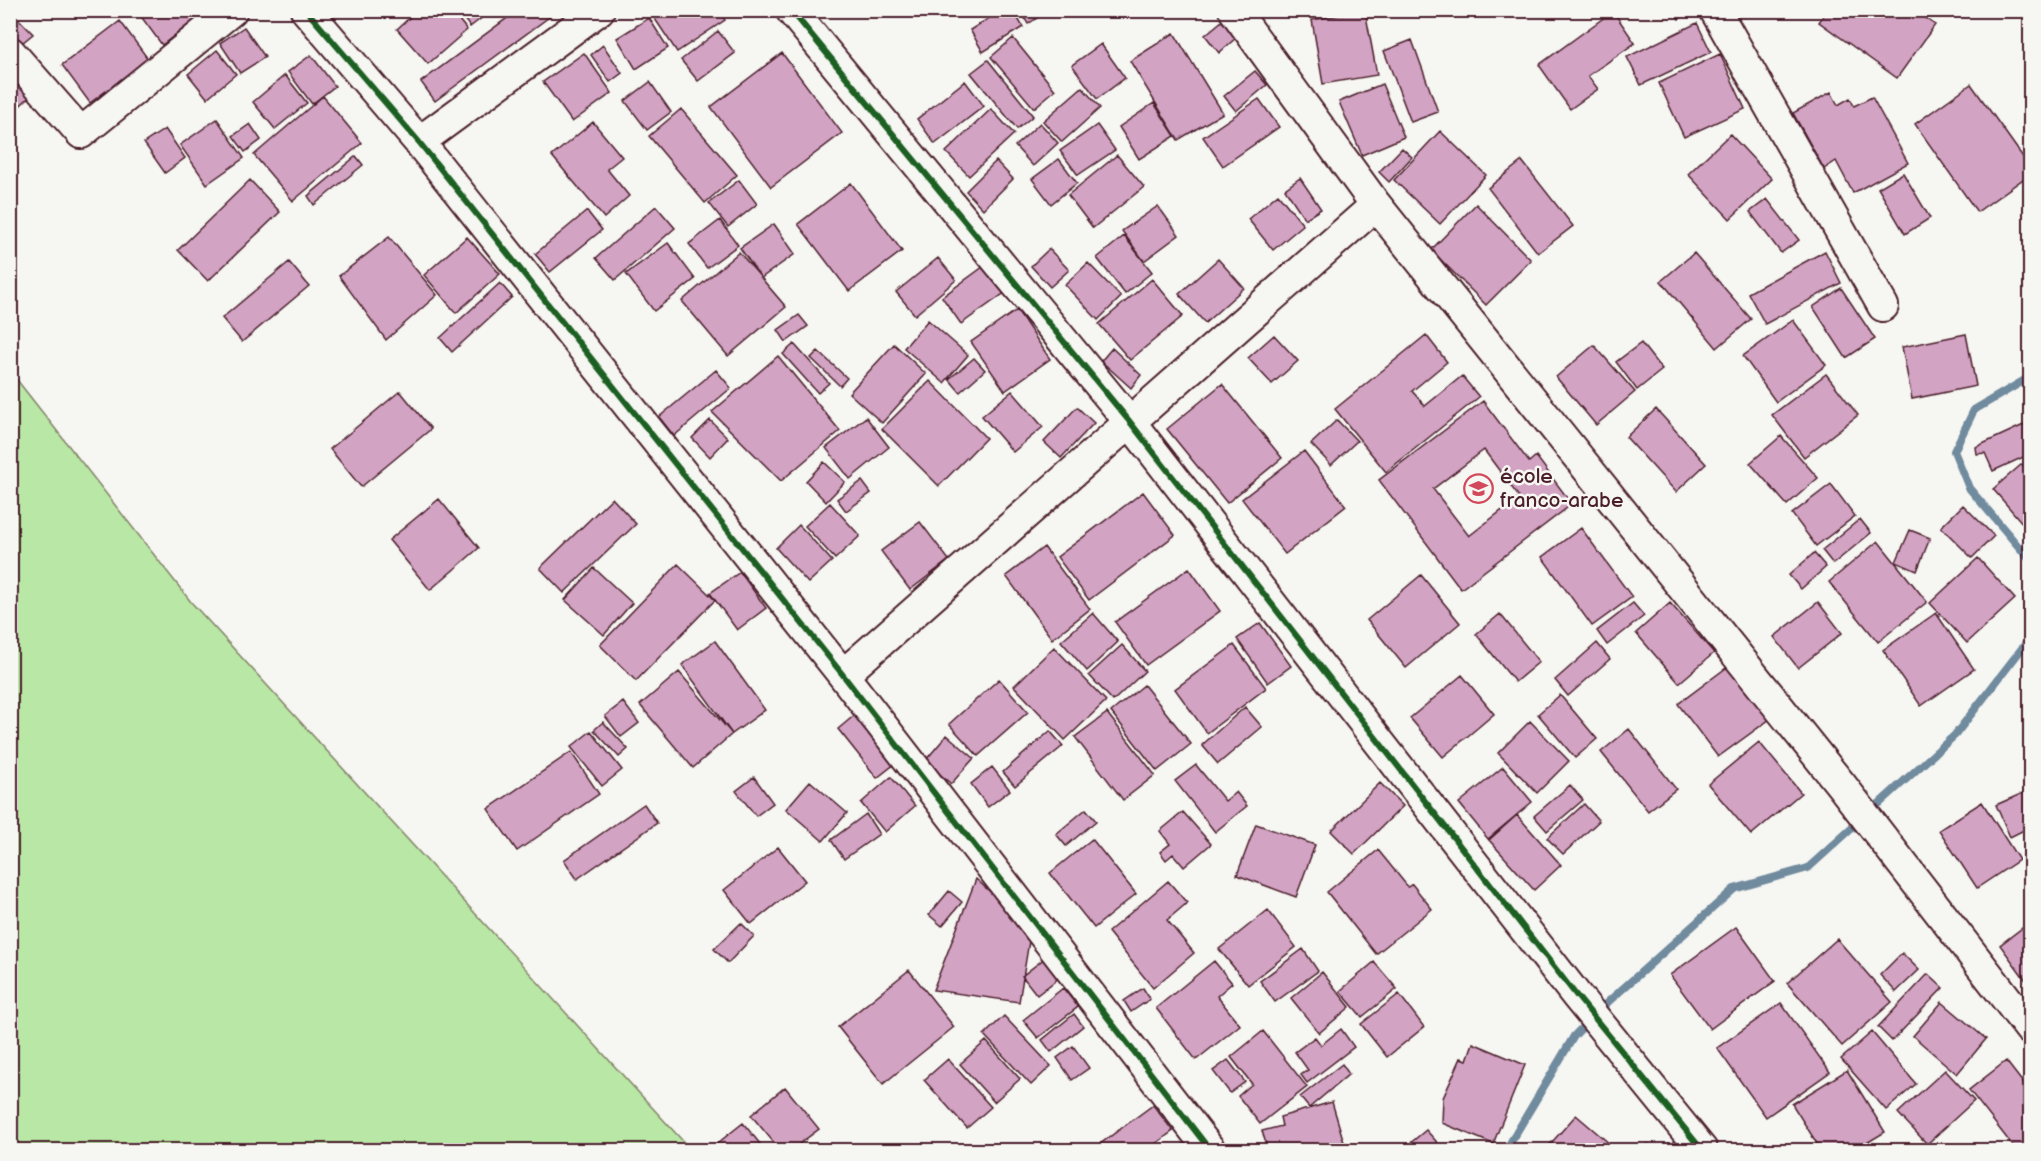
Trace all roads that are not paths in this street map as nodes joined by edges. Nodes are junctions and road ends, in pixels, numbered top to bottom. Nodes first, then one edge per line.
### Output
1 (232, 10) edge
2 (306, 10) edge
3 (598, 10) edge
4 (791, 10) edge
5 (1234, 10) edge
6 (1714, 10) edge
7 (10, 52) edge
8 (418, 142) junction
9 (1376, 206) junction
10 (1883, 306) dead end
11 (1130, 423) junction
12 (843, 675) junction
13 (2031, 1029) edge
14 (1210, 1150) edge
15 (1702, 1150) edge

1 - 7 street
2 - 8 street
3 - 8 street
4 - 11 street
5 - 9 street
6 - 10 street
8 - 12 street
9 - 11 street
9 - 13 street
11 - 12 street
11 - 15 street
12 - 14 street

